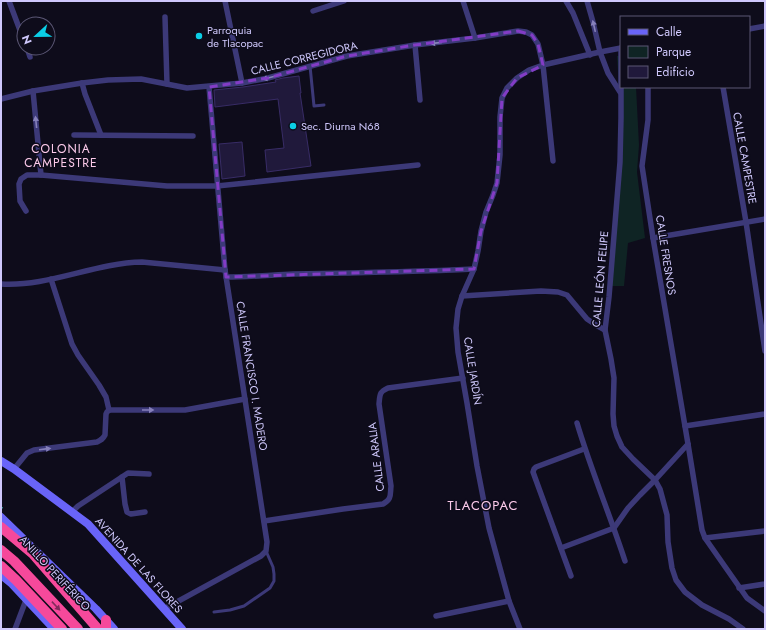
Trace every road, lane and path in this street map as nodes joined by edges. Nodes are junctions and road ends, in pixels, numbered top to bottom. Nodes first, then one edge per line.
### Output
1 (10, 1) edge
2 (225, 1) edge
3 (344, 1) edge
4 (463, 1) edge
5 (566, 1) edge
6 (587, 1) edge
7 (313, 11) dead end
8 (165, 17) dead end
9 (16, 18) edge
10 (765, 26) edge
11 (750, 29) edge
12 (475, 38) junction
13 (415, 45) junction
14 (620, 48) edge
15 (600, 52) junction
16 (590, 55) junction
17 (543, 65) junction
18 (310, 66) junction
19 (82, 83) junction
20 (242, 83) junction
21 (167, 84) junction
22 (208, 86) junction
23 (621, 88) edge
24 (648, 88) edge
25 (723, 88) edge
26 (33, 91) junction
27 (621, 93) junction
28 (1, 99) edge
29 (420, 100) dead end
30 (324, 105) dead end
31 (74, 135) dead end
32 (101, 135) junction
33 (194, 136) dead end
34 (553, 161) dead end
35 (418, 165) dead end
36 (41, 175) junction
37 (218, 186) junction
38 (26, 211) dead end
39 (765, 219) edge
40 (746, 222) junction
41 (653, 238) junction
42 (474, 269) junction
43 (226, 274) junction
44 (51, 279) junction
45 (1, 284) edge
46 (462, 296) junction
47 (605, 330) junction
48 (765, 351) edge
49 (463, 378) junction
50 (244, 399) junction
51 (109, 410) junction
52 (765, 414) edge
53 (576, 423) dead end
54 (685, 426) junction
55 (688, 444) junction
56 (584, 449) junction
57 (1, 461) edge
58 (14, 469) junction
59 (149, 474) dead end
60 (122, 477) junction
61 (655, 480) junction
62 (1, 507) edge
63 (72, 512) junction
64 (145, 512) dead end
65 (3, 513) edge
66 (264, 521) junction
67 (1, 527) edge
68 (614, 528) junction
69 (765, 531) edge
70 (1, 535) edge
71 (705, 538) junction
72 (561, 548) junction
73 (1, 550) edge
74 (266, 551) junction
75 (625, 561) dead end
76 (1, 566) edge
77 (1, 575) edge
78 (571, 576) dead end
79 (12, 584) junction
80 (765, 584) edge
81 (739, 588) junction
82 (40, 589) junction
83 (26, 600) junction
84 (509, 600) junction
85 (164, 609) junction
86 (214, 612) dead end
87 (765, 612) edge
88 (436, 616) dead end
89 (106, 624) edge
90 (16, 629) edge
91 (54, 629) edge
92 (62, 629) edge
93 (78, 629) edge
94 (91, 629) edge
95 (98, 629) edge
96 (114, 629) edge
97 (182, 629) edge
98 (520, 629) edge
99 (743, 629) edge

1 - 9 street
2 - 20 street
3 - 7 street
4 - 12 street
5 - 16 street
15 -> 6 street
8 - 21 street
10 - 11 street
12 -> 13 street, CALLE CORREGIDORA
12 - 17 street, CALLE CORREGIDORA
13 - 18 street, CALLE CORREGIDORA
13 - 29 street
14 - 15 street, CALLE JARDÍN
15 - 16 street, CALLE JARDÍN
15 - 27 street
16 - 17 street, CALLE JARDÍN
17 - 34 street
17 - 42 street, CALLE JARDÍN
18 -> 20 street, CALLE CORREGIDORA
18 - 30 lane
19 - 21 street, CALLE CORREGIDORA
19 - 26 street, CALLE CORREGIDORA
19 - 32 street
20 - 22 street, CALLE CORREGIDORA
21 - 22 street, CALLE CORREGIDORA
22 - 37 street, CALLE FRANCISCO I. MADERO
23 - 27 street, CALLE LEÓN FELIPE
24 - 41 street, CALLE FRESNOS
25 - 40 street, CALLE CAMPESTRE
26 - 28 street, CALLE CORREGIDORA
36 -> 26 street
27 - 47 street, CALLE LEÓN FELIPE
31 - 32 street
32 - 33 street
35 - 37 street
36 - 37 street
36 - 38 street
37 - 43 street, CALLE FRANCISCO I. MADERO
39 - 40 street
40 - 41 street
40 - 48 street, CALLE CAMPESTRE
41 - 54 street, CALLE FRESNOS
42 - 43 street
42 - 46 street, CALLE JARDÍN
43 - 44 street
43 - 50 street, CALLE FRANCISCO I. MADERO
44 - 45 street
44 - 51 street
46 - 47 street
46 - 49 street, CALLE JARDÍN
47 - 61 street, CALLE LEÓN FELIPE
49 - 66 street, CALLE ARALIA
49 - 84 street, CALLE JARDÍN
51 -> 50 street
50 - 66 street, CALLE FRANCISCO I. MADERO
58 -> 51 street
52 - 54 street
53 - 56 street
54 - 55 street, CALLE FRESNOS
55 - 61 street
55 - 71 street, CALLE FRESNOS
56 - 68 street
56 - 72 street
57 - 58 street, AVENIDA DE LAS FLORES
58 - 63 street, AVENIDA DE LAS FLORES
59 - 60 street
60 - 63 street
60 - 64 street
61 - 68 street
61 - 99 street, CALLE LEÓN FELIPE
62 - 65 path
63 - 85 street, AVENIDA DE LAS FLORES
65 - 89 street
66 - 74 street, CALLE FRANCISCO I. MADERO
67 - 95 highway
68 - 72 street
68 - 75 street
69 - 71 street
70 - 94 highway, ANILLO PERIFÉRICO
71 - 81 street
72 - 78 street
73 - 82 highway, ANILLO PERIFÉRICO
74 - 85 street
74 - 86 lane
76 - 92 highway, bridge
77 - 79 street
79 - 82 highway
79 - 83 street
80 - 81 street
81 - 87 street
82 -> 93 highway, ANILLO PERIFÉRICO
83 - 90 street
83 - 91 street
84 - 88 street
84 - 98 street, CALLE JARDÍN
85 - 97 street, AVENIDA DE LAS FLORES
89 - 96 street

